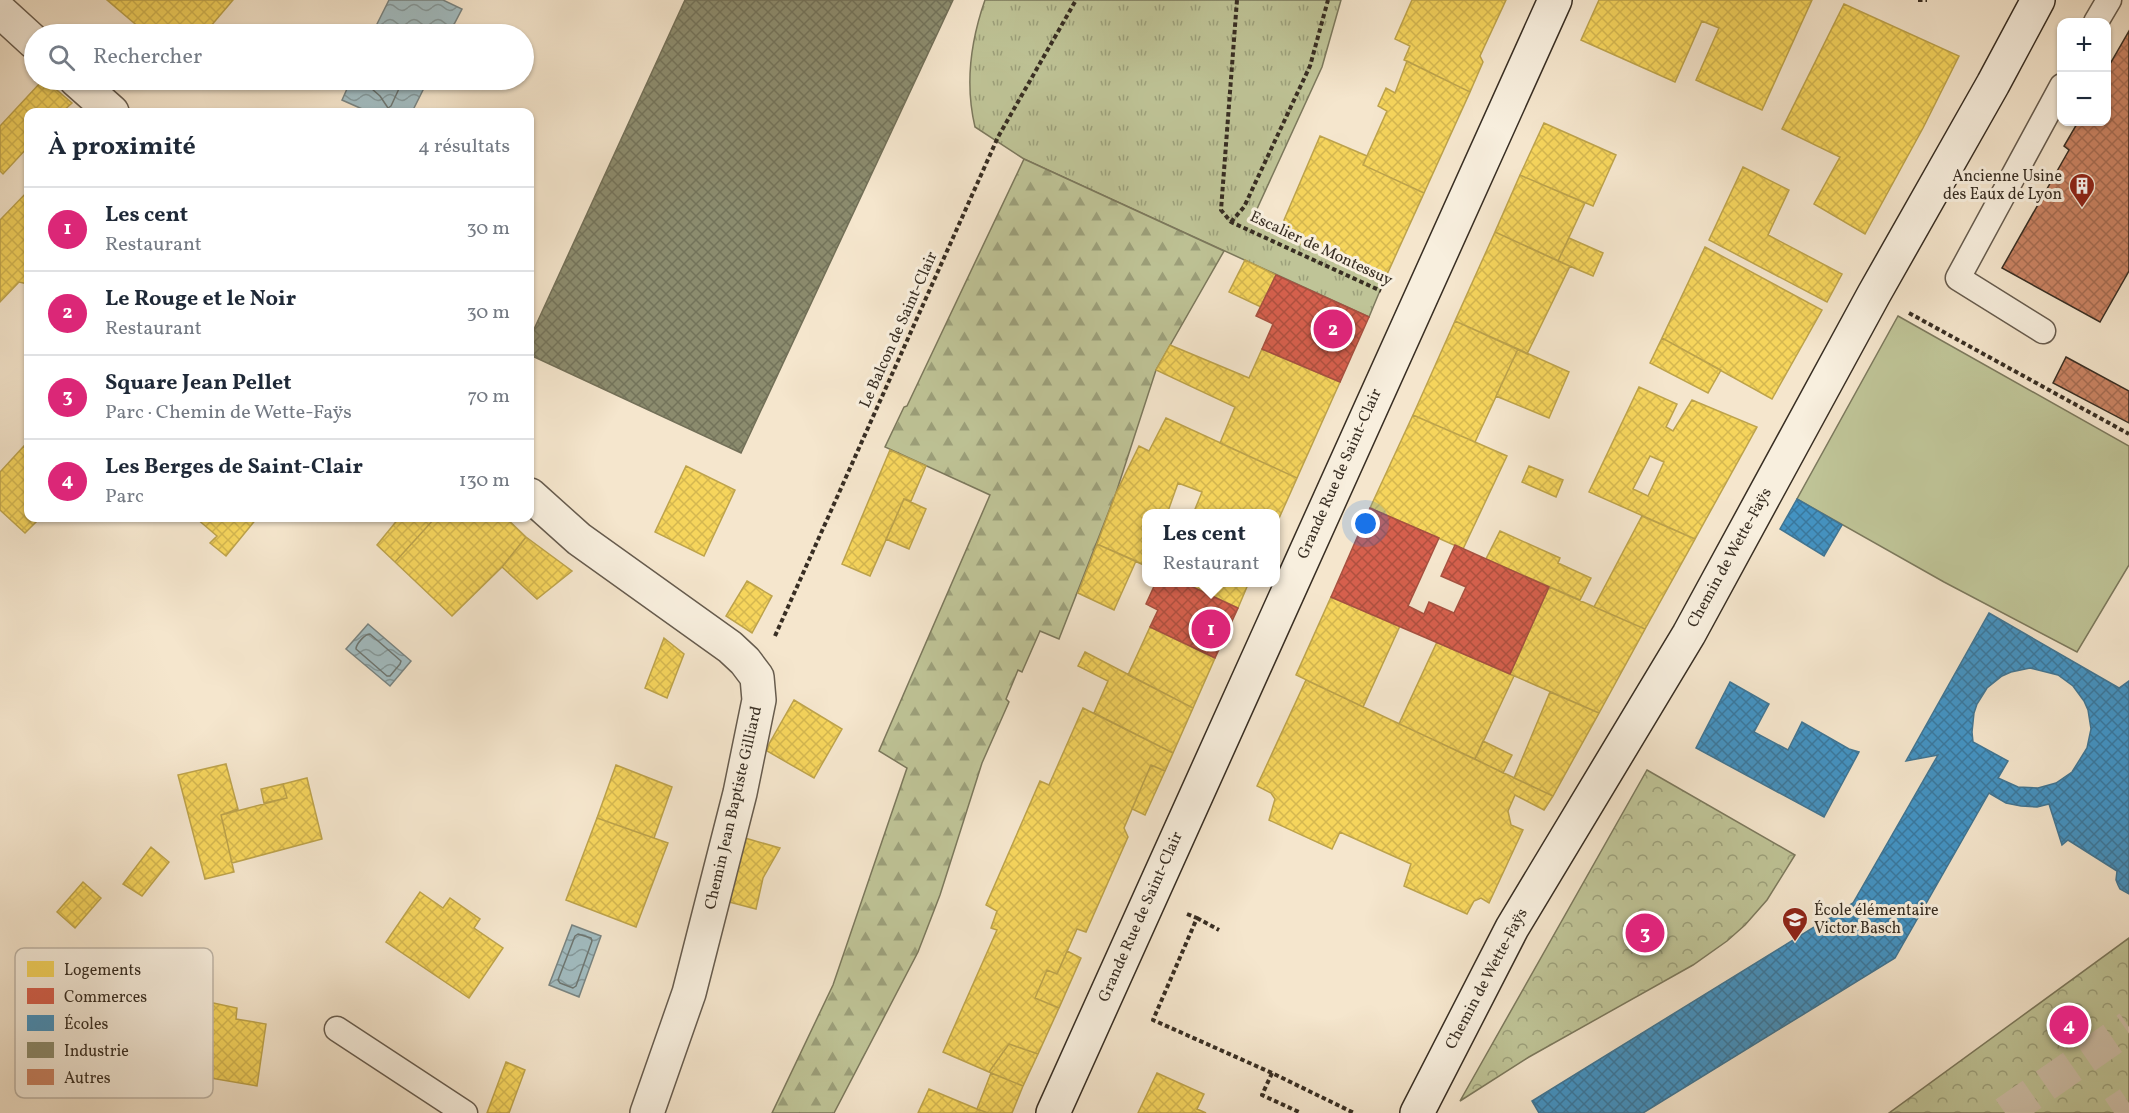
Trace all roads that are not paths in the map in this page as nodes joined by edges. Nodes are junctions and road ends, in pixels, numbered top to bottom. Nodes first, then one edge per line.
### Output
1 (1554, 0) edge
2 (2038, 0) edge
3 (2109, 0) edge
4 (0, 11) edge
5 (2099, 18) edge
6 (24, 33) edge
7 (87, 90) edge
8 (2057, 93) edge
9 (108, 108) edge
10 (2043, 331) dead end
11 (534, 499) edge
12 (337, 1029) dead end
13 (465, 1113) edge
14 (647, 1113) edge
15 (1053, 1113) edge
16 (1417, 1113) edge

1 - 15 main road, Grande Rue de Saint-Clair
2 - 16 main road, Chemin de Wette-Faÿs
3 - 5 lane
4 - 6 main road
7 - 9 main road
8 - 10 lane
11 - 14 main road, Chemin Jean Baptiste Gilliard
12 - 13 lane

